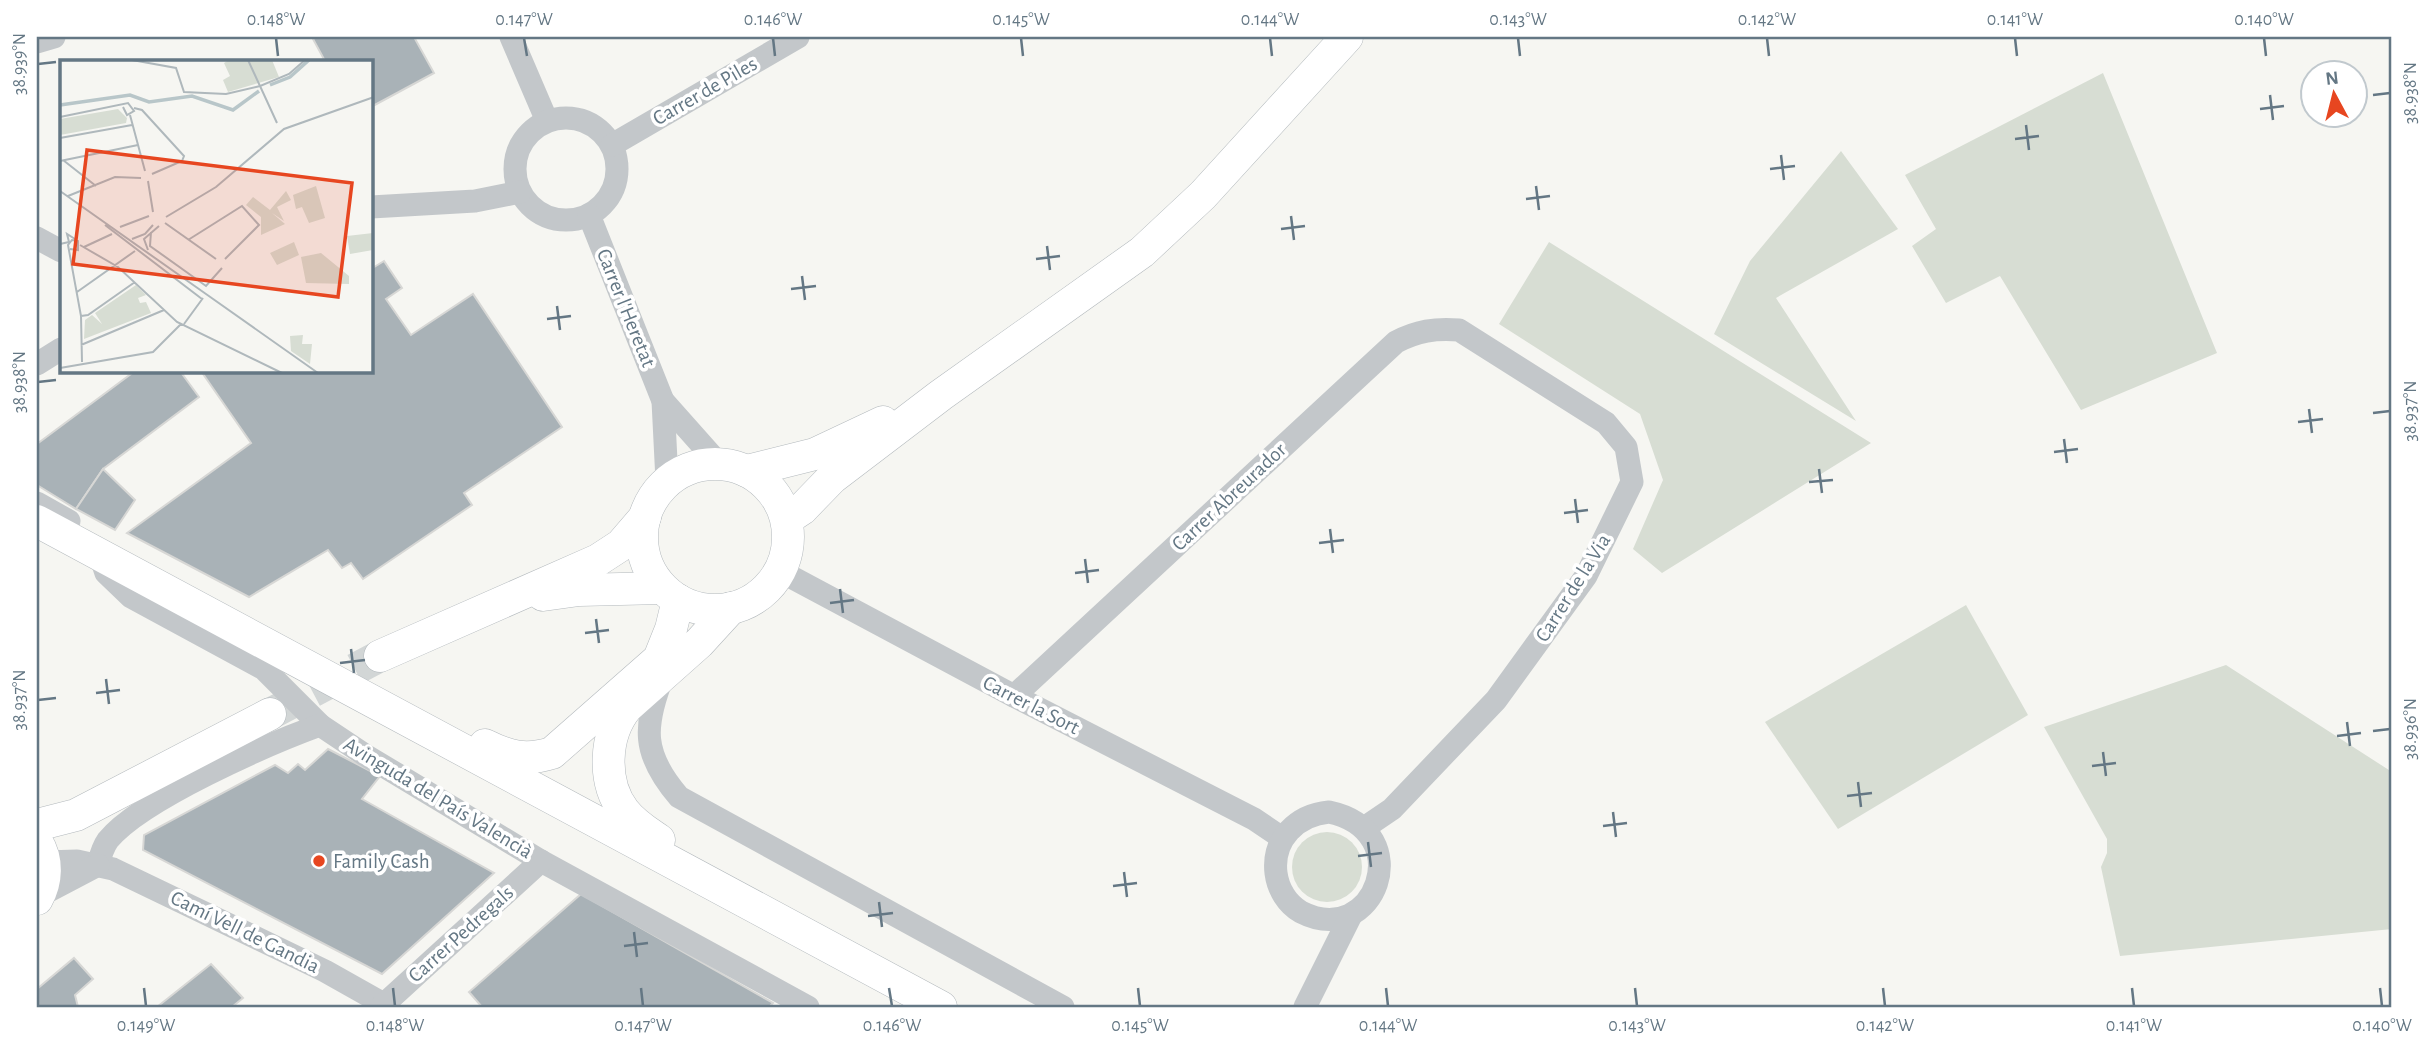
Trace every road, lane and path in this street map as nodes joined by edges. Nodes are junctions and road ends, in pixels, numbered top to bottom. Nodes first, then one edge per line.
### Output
1 (54, 37) edge
2 (511, 37) edge
3 (798, 37) edge
4 (1347, 37) edge
5 (37, 42) edge
6 (547, 121) junction
7 (612, 145) junction
8 (520, 192) junction
9 (373, 207) edge
10 (589, 215) junction
11 (37, 238) edge
12 (60, 250) edge
13 (1459, 330) joint
14 (60, 350) edge
15 (37, 364) edge
16 (941, 395) junction
17 (663, 401) junction
18 (733, 467) junction
19 (667, 481) junction
20 (37, 503) edge
21 (645, 517) junction
22 (787, 519) junction
23 (37, 521) edge
24 (100, 555) junction
25 (780, 571) junction
26 (670, 594) junction
27 (500, 601) junction
28 (731, 608) junction
29 (300, 654) junction
30 (380, 656) tunnel mouth
31 (665, 673) junction
32 (378, 696) junction
33 (1014, 696) junction
34 (270, 714) tunnel mouth
35 (320, 725) junction
36 (76, 815) junction
37 (37, 825) edge
38 (1364, 828) junction
39 (1282, 838) junction
40 (42, 854) edge
41 (541, 861) junction
42 (98, 865) junction
43 (38, 897) edge
44 (1350, 917) junction
45 (898, 985) junction
46 (385, 1006) edge
47 (808, 1007) edge
48 (941, 1007) edge
49 (1063, 1007) edge
50 (1305, 1007) edge

1 - 5 street
2 - 6 street
3 - 7 street, Carrer de Piles
4 - 16 street
6 - 7 street
6 - 8 street
7 - 10 street
8 - 9 street
8 - 10 street
10 - 17 street, Carrer l'Heretat
11 - 12 street
13 - 33 street, Carrer Abreurador
13 - 38 street, Carrer de la Via
14 - 15 street
16 - 18 street
16 - 22 street
17 - 18 street, Carrer l'Heretat
17 - 19 street, Carrer l'Heretat
18 - 19 street
18 - 22 street
19 - 21 street
20 - 29 street
21 - 26 street
21 - 27 street
22 - 25 street
23 - 24 street
24 - 29 street
24 - 35 street, Avinguda del País Valencià
25 - 28 street
25 - 33 street, Carrer la Sort
26 - 27 street
26 - 28 street
26 - 32 street
27 - 30 street
28 - 31 street
29 - 32 street
31 - 45 street
31 - 49 street
32 - 45 street
33 - 39 street, Carrer la Sort
34 - 36 street
35 - 41 street, Avinguda del País Valencià
35 - 42 street
36 - 37 street
36 - 40 street
38 - 39 street
38 - 44 street
39 - 44 street
40 - 42 street, Camí Vell de Gandia
40 - 43 street
41 - 46 street, Carrer Pedregals
41 - 47 street, Avinguda del País Valencià
42 - 43 street
42 - 46 street, Camí Vell de Gandia
44 - 50 street
45 - 48 street

